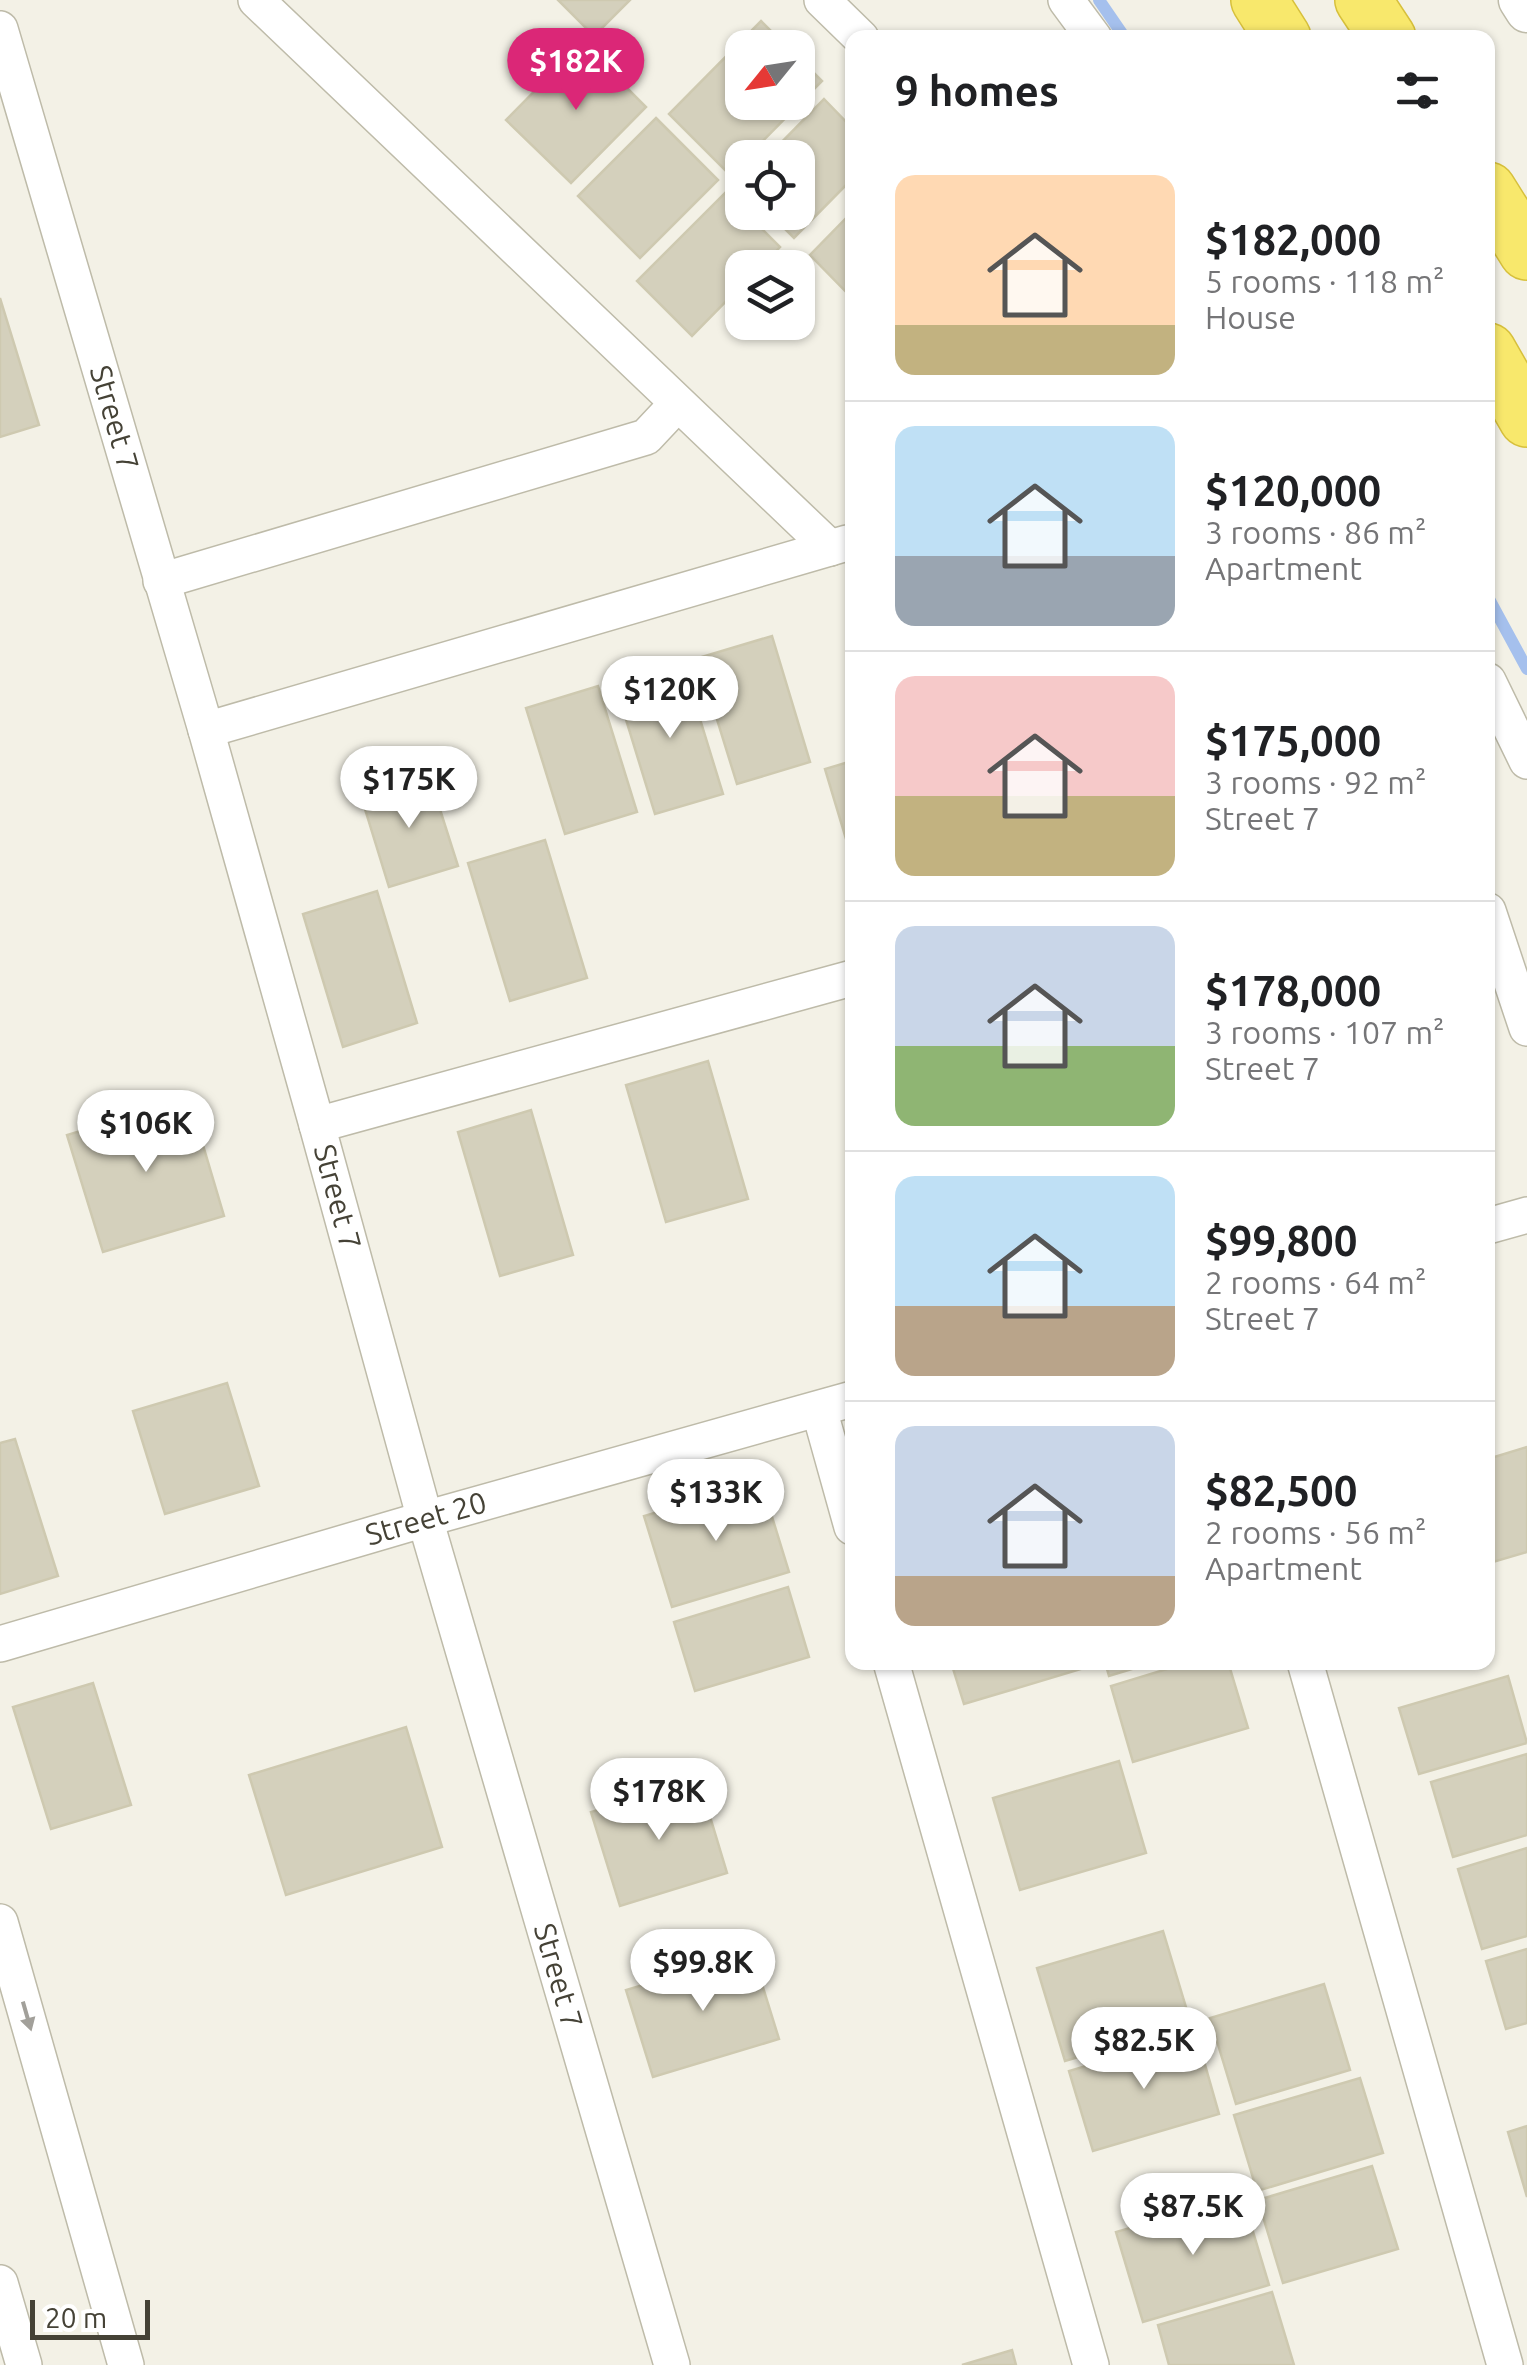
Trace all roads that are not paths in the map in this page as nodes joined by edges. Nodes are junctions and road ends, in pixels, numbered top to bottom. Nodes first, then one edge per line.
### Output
1 (256, 0) edge
2 (822, 0) edge
3 (1066, 0) edge
4 (1259, 0) edge
5 (1362, 0) edge
6 (1520, 0) edge
7 (1527, 11) edge
8 (0, 29) edge
9 (852, 30) edge
10 (1088, 30) edge
11 (1278, 30) edge
12 (1383, 30) edge
13 (1495, 201) edge
14 (1527, 252) edge
15 (1495, 363) edge
16 (677, 404) junction
17 (1527, 419) edge
18 (841, 545) edge
19 (161, 581) junction
20 (1495, 695) edge
21 (206, 730) junction
22 (1527, 761) edge
23 (1495, 932) edge
24 (845, 980) edge
25 (1527, 1028) edge
26 (317, 1124) junction
27 (1527, 1215) edge
28 (1495, 1224) edge
29 (836, 1404) edge
30 (845, 1473) edge
31 (425, 1519) junction
32 (0, 1644) edge
33 (893, 1670) edge
34 (1307, 1670) edge
35 (0, 1922) edge
36 (0, 2283) edge
37 (24, 2365) edge
38 (126, 2365) edge
39 (672, 2365) edge
40 (1091, 2365) edge
41 (1505, 2365) edge

1 - 16 street
2 - 9 street
3 - 10 street
4 - 11 highway
5 - 12 highway
6 - 7 street
8 - 19 street, Street 7
13 - 14 highway
15 - 17 highway
16 - 18 street
16 - 19 street
18 - 21 street
19 - 21 street, Street 7
20 - 22 street
21 - 26 street, Street 7
23 - 25 street
24 - 26 street
26 - 31 street, Street 7
27 - 28 street
29 - 30 street
29 - 31 street, Street 20
31 - 32 street, Street 20
31 - 39 street, Street 7
33 - 40 street
34 - 41 street
35 -> 38 street
36 - 37 street

